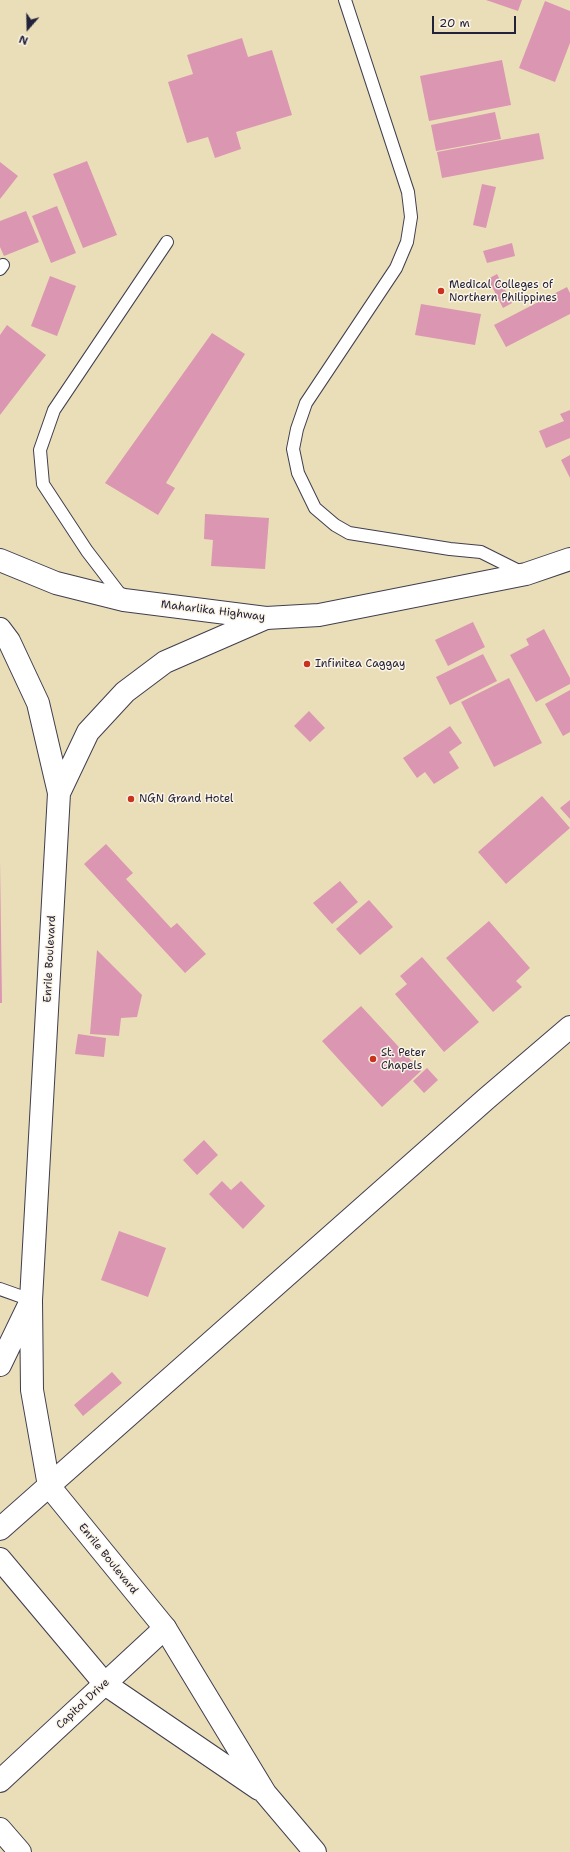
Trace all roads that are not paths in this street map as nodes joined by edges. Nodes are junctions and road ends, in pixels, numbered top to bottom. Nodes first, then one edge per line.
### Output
1 (345, 0) edge
2 (167, 242) dead end
3 (570, 559) edge
4 (0, 560) edge
5 (526, 574) junction
6 (124, 600) junction
7 (266, 618) junction
8 (0, 629) edge
9 (59, 793) junction
10 (570, 1028) edge
11 (0, 1289) edge
12 (31, 1300) junction
13 (0, 1365) edge
14 (49, 1486) junction
15 (0, 1529) edge
16 (0, 1559) edge
17 (165, 1628) junction
18 (105, 1684) junction
19 (0, 1780) edge
20 (264, 1793) junction
21 (0, 1829) edge
22 (20, 1852) edge
23 (315, 1852) edge

1 - 5 lane
2 - 6 lane
3 - 5 main road, Maharlika Highway
4 - 6 main road, Maharlika Highway
5 - 7 main road, Maharlika Highway
6 - 7 main road, Maharlika Highway
7 - 9 main road
8 - 9 main road, Enrile Boulevard
9 - 12 main road, Enrile Boulevard
10 - 14 main road
11 - 12 lane
12 - 13 main road, Enrile Boulevard
12 - 14 main road, Enrile Boulevard
14 - 15 main road
14 - 17 main road, Enrile Boulevard
16 - 18 main road, Enrile Boulevard
17 - 18 main road, Capitol Drive
17 - 20 main road, Enrile Boulevard
18 - 19 main road, Capitol Drive
18 - 20 main road, Enrile Boulevard
20 - 23 main road, Enrile Boulevard
21 - 22 main road

